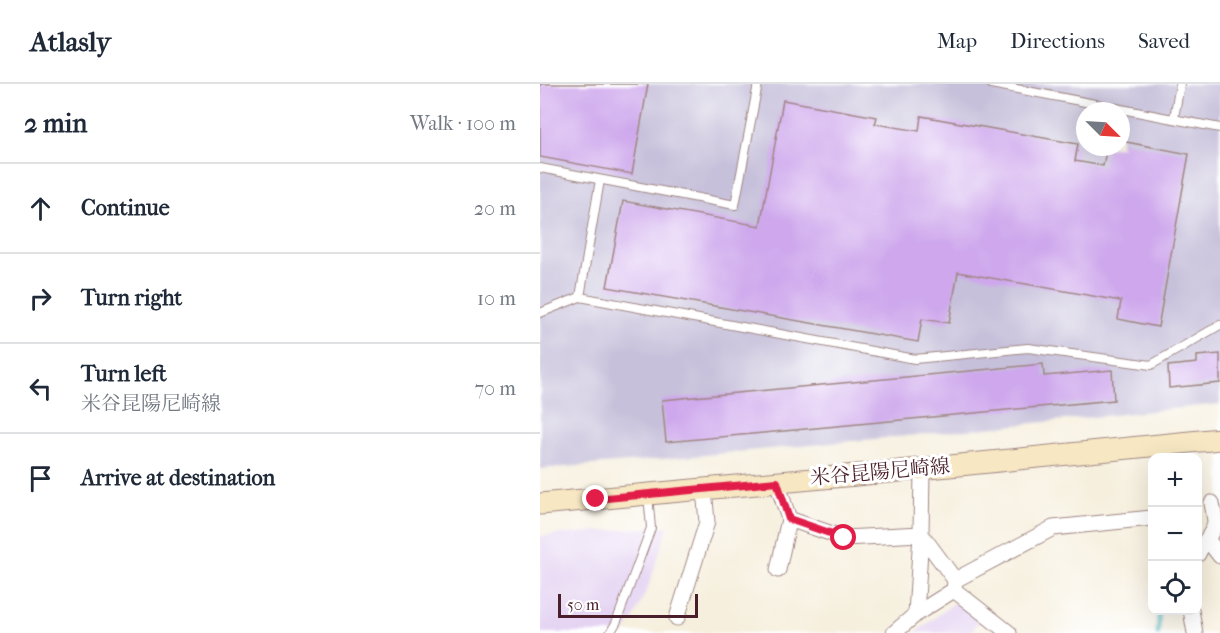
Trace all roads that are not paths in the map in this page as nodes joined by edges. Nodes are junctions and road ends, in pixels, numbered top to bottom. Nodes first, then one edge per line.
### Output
1 (758, 84) edge
2 (991, 84) edge
3 (1180, 84) edge
4 (1012, 86) edge
5 (1174, 118) junction
6 (1220, 128) edge
7 (540, 168) edge
8 (600, 180) junction
9 (580, 297) junction
10 (540, 313) edge
11 (1220, 325) edge
12 (1220, 439) edge
13 (922, 469) junction
14 (777, 482) junction
15 (704, 489) junction
16 (648, 494) junction
17 (1210, 503) edge
18 (540, 504) edge
19 (1148, 518) edge
20 (789, 519) junction
21 (921, 534) junction
22 (1207, 539) junction
23 (1202, 546) edge
24 (1220, 556) edge
25 (778, 570) dead end
26 (954, 585) junction
27 (916, 614) junction
28 (1192, 615) edge
29 (677, 618) dead end
30 (610, 633) edge
31 (894, 633) edge
32 (1009, 633) edge
33 (1195, 633) edge

1 - 8 lane
2 - 4 lane
3 - 5 lane
4 - 5 lane
5 - 6 lane
7 - 8 lane
8 - 9 lane
9 - 10 lane
9 - 11 lane
12 - 13 main road, 米谷昆陽尼崎線
13 - 14 main road, 米谷昆陽尼崎線
13 - 21 street
14 - 15 main road, 米谷昆陽尼崎線
14 - 20 street
15 - 16 main road, 米谷昆陽尼崎線
15 - 29 street
16 - 18 main road, 米谷昆陽尼崎線
16 - 30 lane
17 - 22 street
19 - 26 street
20 - 21 street
20 - 25 street
21 - 26 street
21 - 27 street
22 - 23 street
22 - 24 street
26 - 27 street
26 - 32 street
27 - 31 street
28 - 33 street

